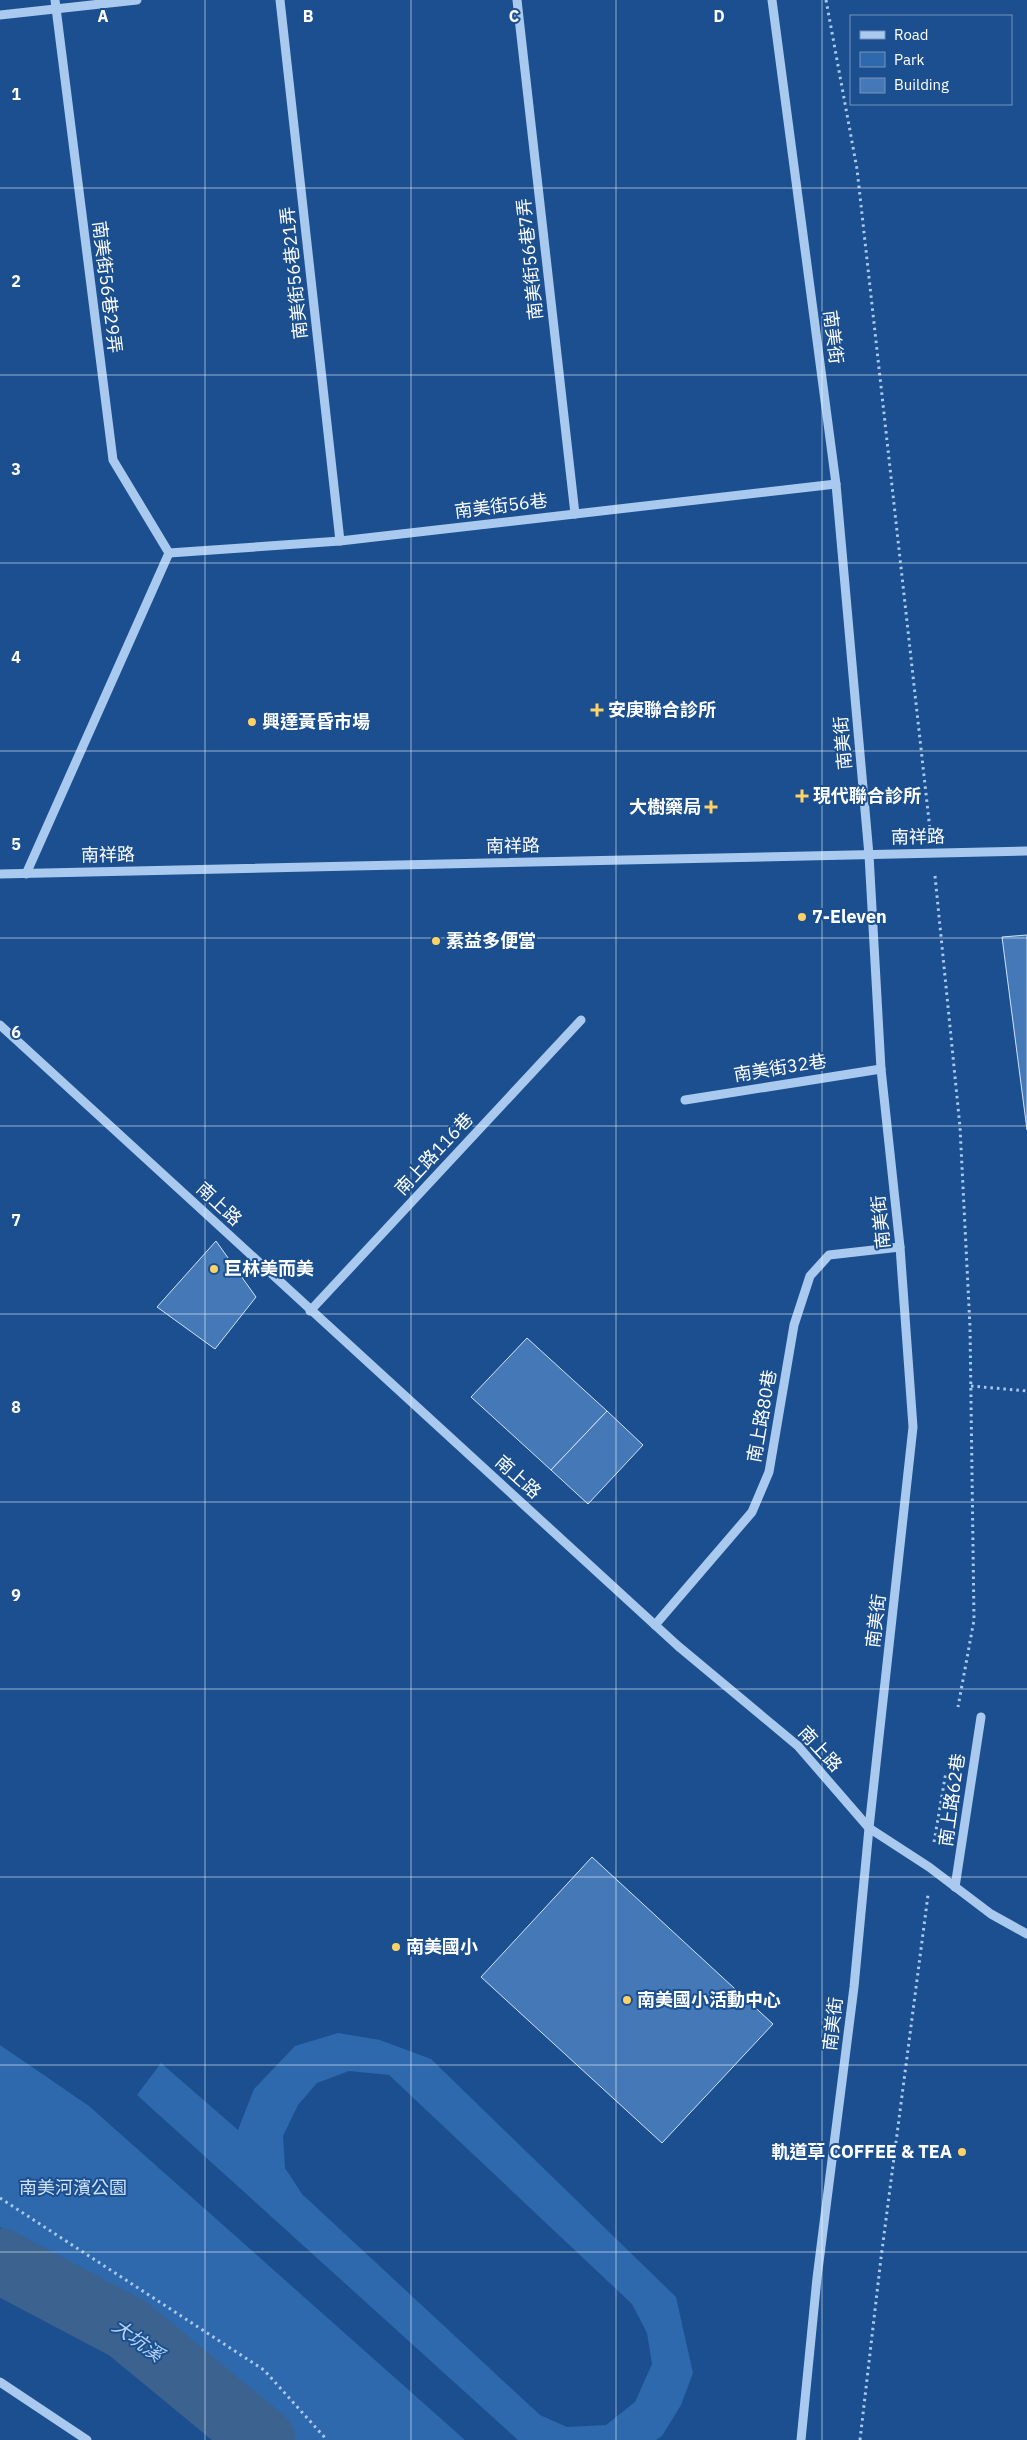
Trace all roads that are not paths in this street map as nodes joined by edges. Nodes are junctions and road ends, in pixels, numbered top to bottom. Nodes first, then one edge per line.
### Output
1 (137, 0) edge
2 (280, 0) edge
3 (517, 0) edge
4 (772, 0) edge
5 (55, 5) edge
6 (0, 15) edge
7 (836, 484) junction
8 (575, 514) junction
9 (340, 541) junction
10 (169, 553) junction
11 (1027, 851) edge
12 (869, 855) junction
13 (0, 874) edge
14 (26, 874) junction
15 (581, 1020) dead end
16 (0, 1025) edge
17 (881, 1069) junction
18 (685, 1100) dead end
19 (900, 1247) junction
20 (310, 1310) junction
21 (655, 1624) junction
22 (981, 1717) dead end
23 (869, 1828) junction
24 (955, 1887) junction
25 (1027, 1934) edge
26 (0, 2382) edge
27 (87, 2440) edge
28 (801, 2440) edge

1 - 5 street
2 - 9 street, 南美街56巷21弄
3 - 8 street, 南美街56巷7弄
4 - 7 street, 南美街
5 - 6 street
5 - 10 street, 南美街56巷29弄
7 - 8 street, 南美街56巷
7 - 12 street, 南美街
8 - 9 street, 南美街56巷
9 - 10 street, 南美街56巷
10 - 14 street
11 - 12 street, 南祥路
12 - 14 street, 南祥路
12 - 17 street, 南美街
13 - 14 street, 南祥路
15 - 20 street, 南上路116巷
16 - 20 street, 南上路
17 - 18 street, 南美街32巷
17 - 19 street, 南美街
19 - 21 street, 南上路80巷
19 - 23 street, 南美街
20 - 21 street, 南上路
21 - 23 street, 南上路
22 - 24 street, 南上路62巷
23 - 24 street, 南上路
23 - 28 street, 南美街
24 - 25 street, 南上路
26 - 27 street

